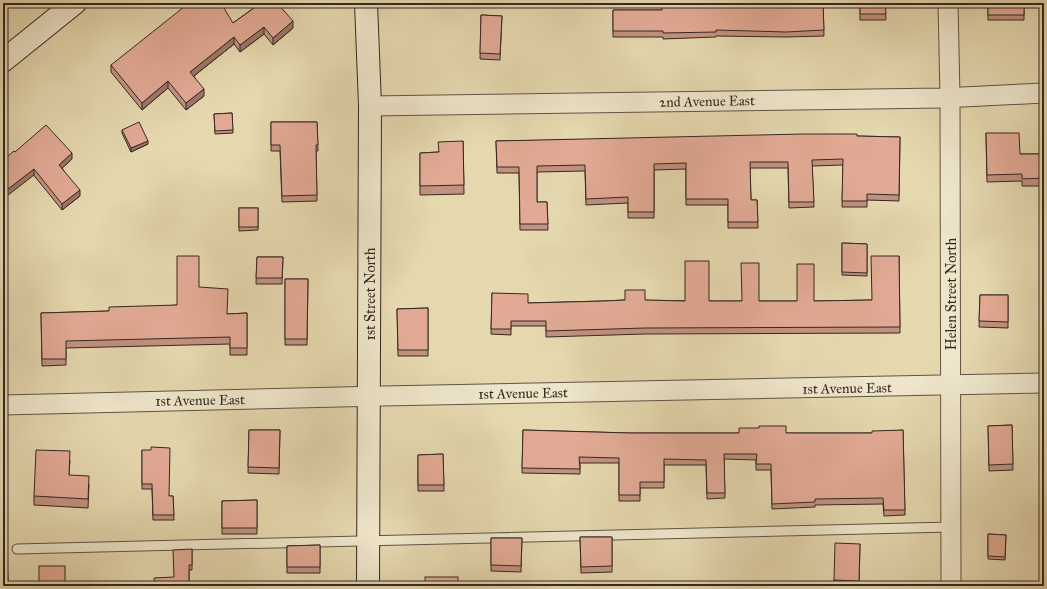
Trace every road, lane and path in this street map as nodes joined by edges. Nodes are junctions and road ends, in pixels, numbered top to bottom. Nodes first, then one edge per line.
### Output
1 (75, 3) edge
2 (366, 3) edge
3 (948, 3) edge
4 (3, 61) edge
5 (1044, 93) edge
6 (950, 97) junction
7 (370, 106) junction
8 (1044, 383) edge
9 (951, 386) junction
10 (369, 396) junction
11 (3, 405) edge
12 (951, 527) junction
13 (368, 541) junction
14 (17, 549) dead end
15 (368, 586) edge
16 (951, 586) edge

1 - 4 street
2 - 7 street, 1st Street North
3 - 6 street, Helen Street North
5 - 6 street, 2nd Avenue East
6 - 7 street, 2nd Avenue East
6 - 9 street, Helen Street North
7 - 10 street, 1st Street North
8 - 9 street, 1st Avenue East
9 - 10 street, 1st Avenue East
9 - 12 street, Helen Street North
10 - 11 street, 1st Avenue East
10 - 13 street, 1st Street North
12 - 13 lane
12 - 16 street, Helen Street North
13 - 14 lane
13 - 15 street, 1st Street North

